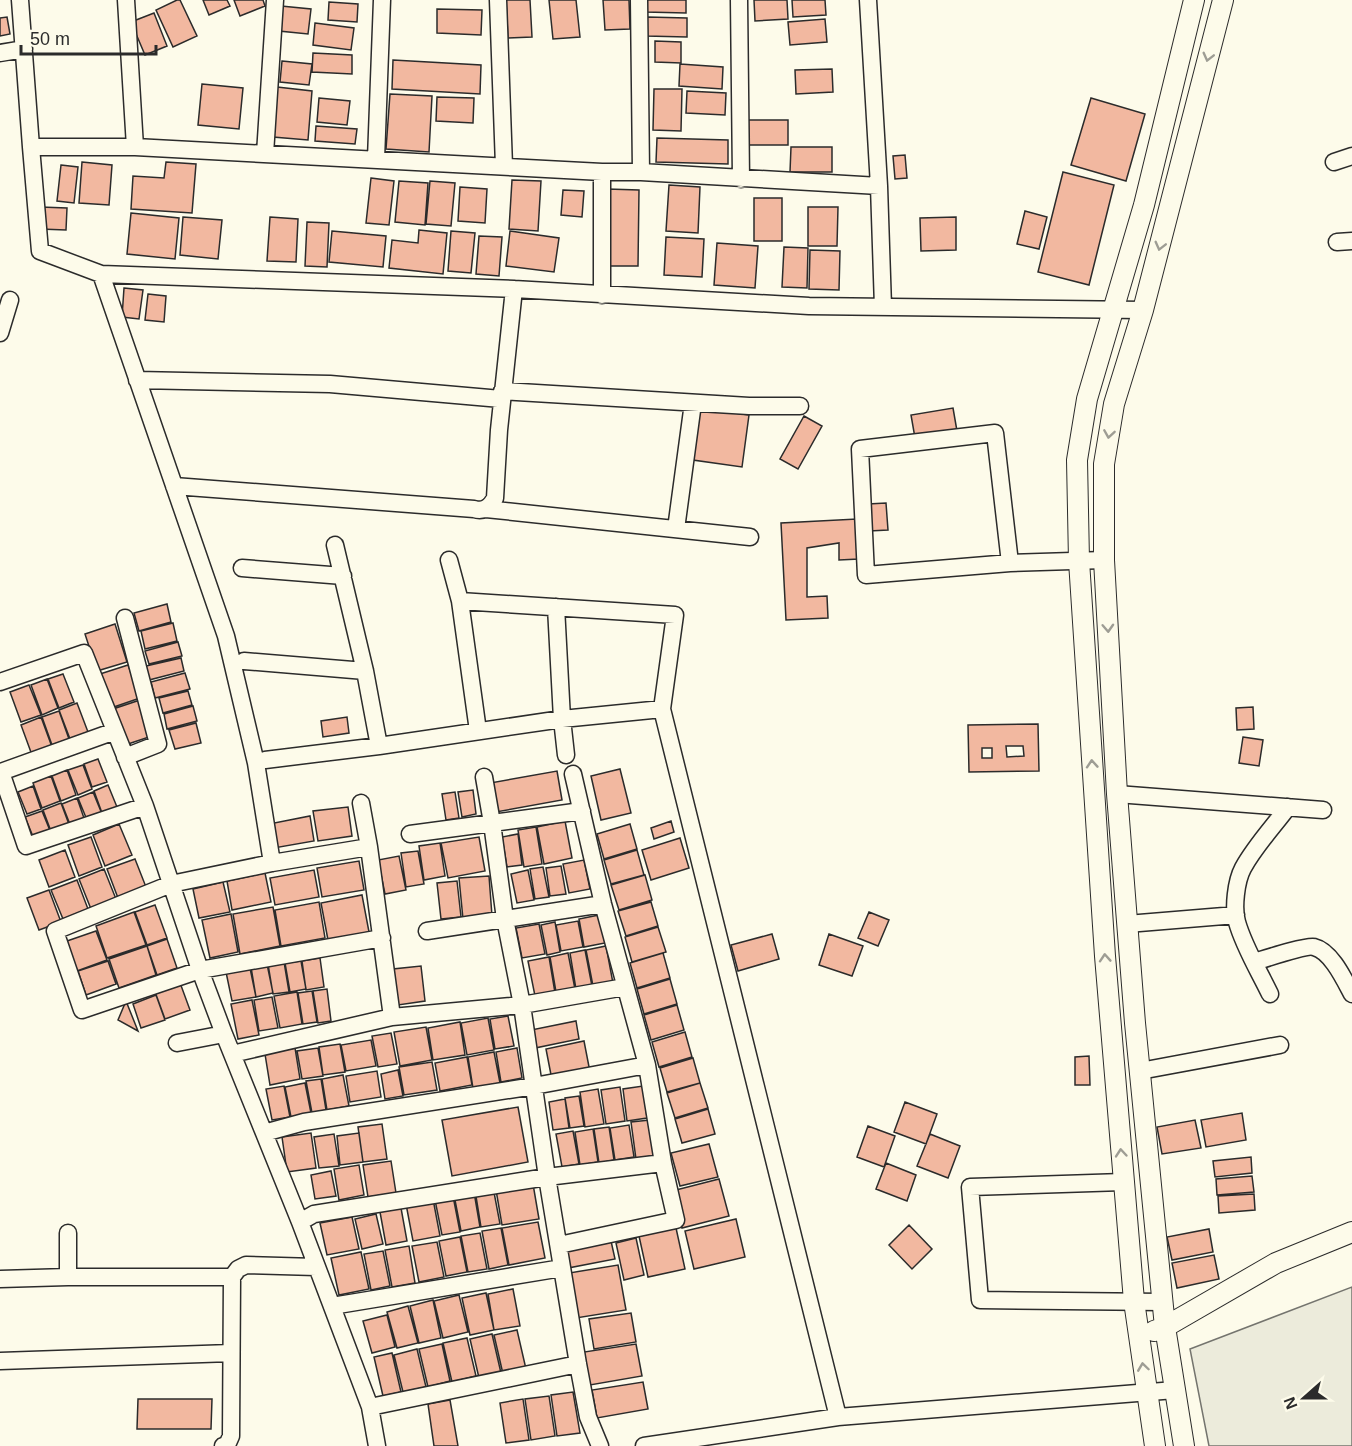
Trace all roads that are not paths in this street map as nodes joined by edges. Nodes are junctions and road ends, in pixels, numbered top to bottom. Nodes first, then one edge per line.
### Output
1 (20, 0) edge
2 (126, 0) edge
3 (274, 0) edge
4 (382, 0) edge
5 (498, 0) edge
6 (639, 0) edge
7 (739, 0) edge
8 (868, 0) edge
9 (1194, 0) edge
10 (1222, 0) edge
11 (24, 49) junction
12 (0, 53) edge
13 (31, 147) junction
14 (135, 147) junction
15 (265, 154) junction
16 (1352, 156) edge
17 (376, 159) junction
18 (1334, 162) dead end
19 (504, 166) junction
20 (602, 172) junction
21 (641, 172) junction
22 (741, 179) junction
23 (879, 186) junction
24 (101, 274) junction
25 (514, 289) junction
26 (602, 295) junction
27 (10, 300) dead end
28 (883, 307) junction
29 (1113, 310) junction
30 (1143, 310) junction
31 (0, 333) edge
32 (137, 380) junction
33 (502, 395) junction
34 (693, 403) junction
35 (800, 406) dead end
36 (174, 486) junction
37 (486, 509) junction
38 (676, 529) junction
39 (750, 537) dead end
40 (335, 545) dead end
41 (449, 560) dead end
42 (1104, 560) junction
43 (1079, 561) junction
44 (1010, 563) junction
45 (242, 568) dead end
46 (343, 576) junction
47 (460, 601) junction
48 (556, 607) junction
49 (125, 618) dead end
50 (244, 661) dead end
51 (365, 671) junction
52 (0, 682) edge
53 (1112, 703) junction
54 (1088, 706) junction
55 (662, 709) junction
56 (562, 719) junction
57 (115, 731) junction
58 (478, 731) junction
59 (379, 746) junction
60 (567, 755) dead end
61 (125, 757) junction
62 (265, 760) dead end
63 (573, 774) dead end
64 (484, 777) dead end
65 (1117, 794) junction
66 (361, 803) dead end
67 (145, 806) junction
68 (1288, 807) junction
69 (1323, 810) dead end
70 (582, 811) junction
71 (492, 823) junction
72 (410, 834) dead end
73 (369, 847) junction
74 (272, 863) junction
75 (171, 884) junction
76 (603, 904) junction
77 (1236, 915) junction
78 (505, 919) junction
79 (1127, 924) junction
80 (427, 931) dead end
81 (382, 938) junction
82 (1254, 962) junction
83 (200, 970) junction
84 (626, 987) junction
85 (1270, 994) dead end
86 (1352, 994) edge
87 (522, 1005) junction
88 (392, 1017) junction
89 (224, 1034) junction
90 (177, 1043) dead end
91 (1280, 1045) dead end
92 (232, 1054) junction
93 (646, 1065) junction
94 (1140, 1071) junction
95 (534, 1086) junction
96 (264, 1133) junction
97 (663, 1163) junction
98 (547, 1177) junction
99 (1123, 1182) junction
100 (300, 1222) junction
101 (1352, 1232) edge
102 (68, 1233) dead end
103 (559, 1245) junction
104 (316, 1267) junction
105 (562, 1268) junction
106 (68, 1277) junction
107 (232, 1277) junction
108 (0, 1279) edge
109 (1134, 1301) junction
110 (1163, 1302) junction
111 (332, 1306) junction
112 (1165, 1327) junction
113 (1139, 1335) junction
114 (231, 1353) junction
115 (0, 1361) edge
116 (578, 1364) junction
117 (1175, 1390) junction
118 (1147, 1392) junction
119 (370, 1407) junction
120 (838, 1417) junction
121 (223, 1446) edge
122 (377, 1446) edge
123 (600, 1446) edge
124 (644, 1446) edge
125 (1155, 1446) edge
126 (1184, 1446) edge

1 - 11 street
2 - 14 street
3 - 15 street
4 - 17 street
5 - 19 street
6 - 21 street
7 - 22 street
8 - 23 street
9 - 29 street
10 -> 30 street
11 - 12 street
11 - 13 street
13 - 14 street
13 - 24 street
14 - 15 street
15 - 17 street
16 - 18 street
17 - 19 street
19 - 20 street
20 - 21 street
20 - 26 street
21 - 22 street
22 - 23 street
23 - 28 street
24 - 25 street
24 - 32 street
25 - 26 street
25 - 33 street
26 - 28 street
27 - 31 street
28 - 29 street
29 - 30 street
29 - 43 street
30 -> 42 street
32 - 33 street
32 - 36 street
33 - 34 street
33 - 37 street
34 - 35 street
34 - 38 street
36 - 37 street
36 - 74 street
37 - 38 street
38 - 39 street
40 - 46 street
41 - 47 street
42 - 43 street
42 -> 53 street
43 - 44 street
43 - 54 street
44 - 44 street
45 - 46 street
46 - 51 street
47 - 48 street
47 - 58 street
48 - 55 street
48 - 56 street
49 - 61 street
50 - 51 street
51 - 59 street
52 - 57 street
53 - 54 street
53 - 65 street
99 -> 54 street
55 - 56 street
55 - 120 street
56 - 58 street
56 - 60 street
57 - 61 street
57 - 67 street
58 - 59 street
59 - 62 street
61 - 67 street
63 - 70 street
64 - 71 street
65 - 68 street
65 - 79 street
66 - 73 street
67 - 75 street
68 - 69 street
68 - 77 street
70 - 71 street
70 - 76 street
71 - 72 street
71 - 78 street
73 - 74 street
73 - 81 street
74 - 75 street
75 - 83 street
75 - 83 street
76 - 78 street
76 - 84 street
77 - 79 street
77 - 82 street
78 - 80 street
78 - 87 street
79 - 94 street
81 - 83 street
81 - 88 street
82 - 85 street
82 - 86 street
83 - 89 street
84 - 87 street
84 - 93 street
87 - 88 street
87 - 95 street
88 - 92 street
89 - 90 street
89 - 92 street
91 - 94 street
92 - 96 street
93 - 95 street
93 - 97 street
94 - 110 street
95 - 96 street
95 - 98 street
96 - 100 street
97 - 98 street
97 - 103 street
98 - 100 street
98 - 103 street
99 - 109 street
99 - 109 street
100 - 104 street
101 - 112 street
102 - 106 street
103 - 105 street
104 - 107 street
104 - 111 street
105 - 111 street
105 - 116 street
106 - 107 street
106 - 108 street
107 - 114 street
109 - 110 street
109 - 113 street
110 - 112 street
111 - 119 street
112 - 113 street
112 - 117 street
118 -> 113 street
114 - 115 street
114 - 121 street
116 - 119 street
116 - 123 street
117 - 118 street
117 - 126 street
118 - 120 street
118 - 125 street
119 - 122 street
120 - 124 street

